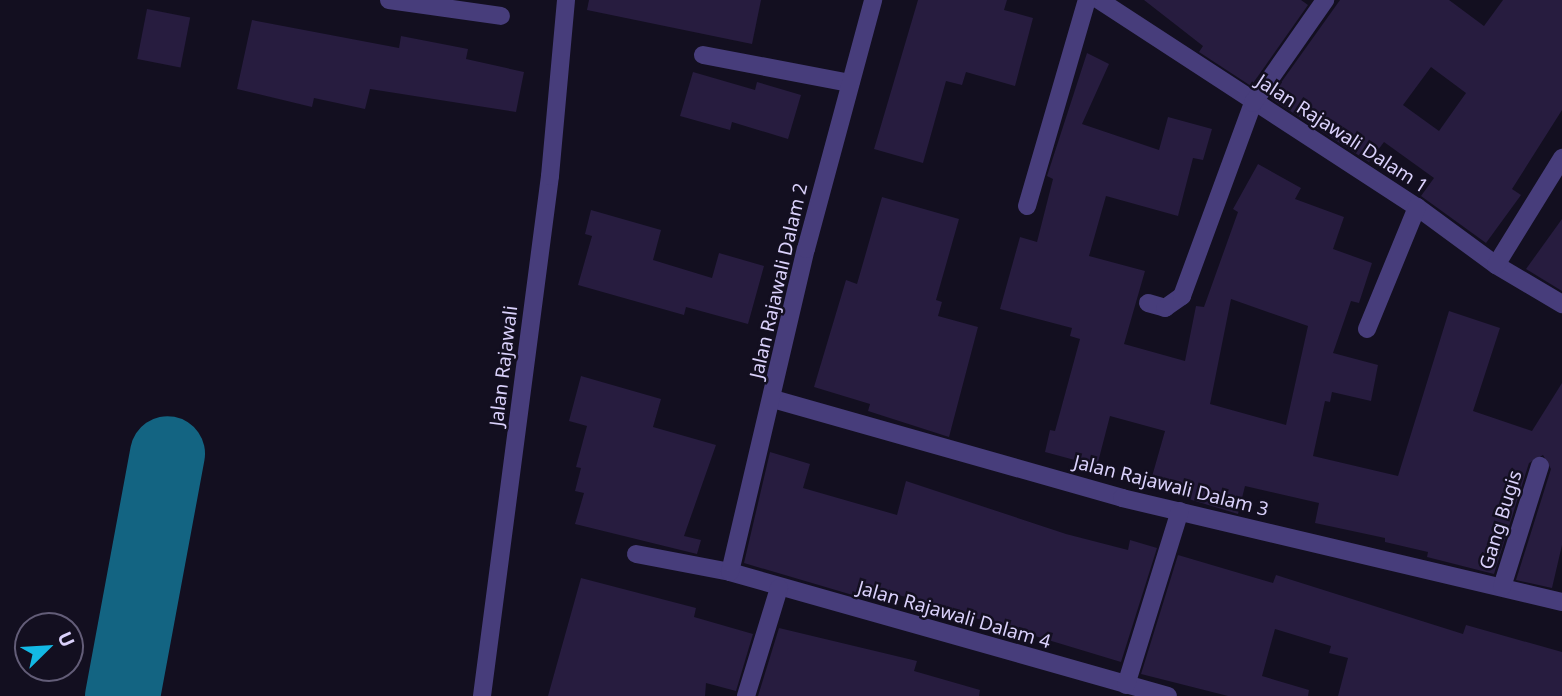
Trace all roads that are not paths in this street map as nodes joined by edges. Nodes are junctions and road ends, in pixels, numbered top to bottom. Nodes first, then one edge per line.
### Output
1 (388, 0) edge
2 (566, 0) edge
3 (873, 0) edge
4 (1087, 0) edge
5 (1099, 0) edge
6 (1325, 0) edge
7 (501, 16) dead end
8 (703, 55) dead end
9 (850, 83) junction
10 (1253, 103) junction
11 (1562, 158) edge
12 (1027, 205) dead end
13 (1417, 207) junction
14 (1496, 265) junction
15 (1149, 303) dead end
16 (1562, 304) edge
17 (1367, 329) dead end
18 (773, 399) junction
19 (1540, 466) dead end
20 (1180, 511) junction
21 (636, 554) dead end
22 (730, 572) junction
23 (1502, 587) junction
24 (779, 588) junction
25 (1562, 602) edge
26 (1126, 685) junction
27 (482, 696) edge
28 (746, 696) edge
29 (1168, 696) edge

1 - 7 street
2 - 27 street, Jalan Rajawali
3 - 9 street, Jalan Rajawali Dalam 2
4 - 12 street
5 - 10 street, Jalan Rajawali Dalam 1
6 - 10 street
8 - 9 street
9 - 18 street, Jalan Rajawali Dalam 2
10 - 13 street, Jalan Rajawali Dalam 1
10 - 15 street
11 - 14 street
13 - 14 street, Jalan Rajawali Dalam 1
13 - 17 street
14 - 16 street, Jalan Rajawali Dalam 1
18 - 20 street, Jalan Rajawali Dalam 3
18 - 22 street, Jalan Rajawali Dalam 2
19 - 23 street, Gang Bugis
20 - 23 street, Jalan Rajawali Dalam 3
20 - 26 street
21 - 22 street, Jalan Rajawali Dalam 4
22 - 24 street, Jalan Rajawali Dalam 4
23 - 25 street, Jalan Rajawali Dalam 3
24 - 26 street, Jalan Rajawali Dalam 4
24 - 28 street
26 - 29 street, Jalan Rajawali Dalam 4

